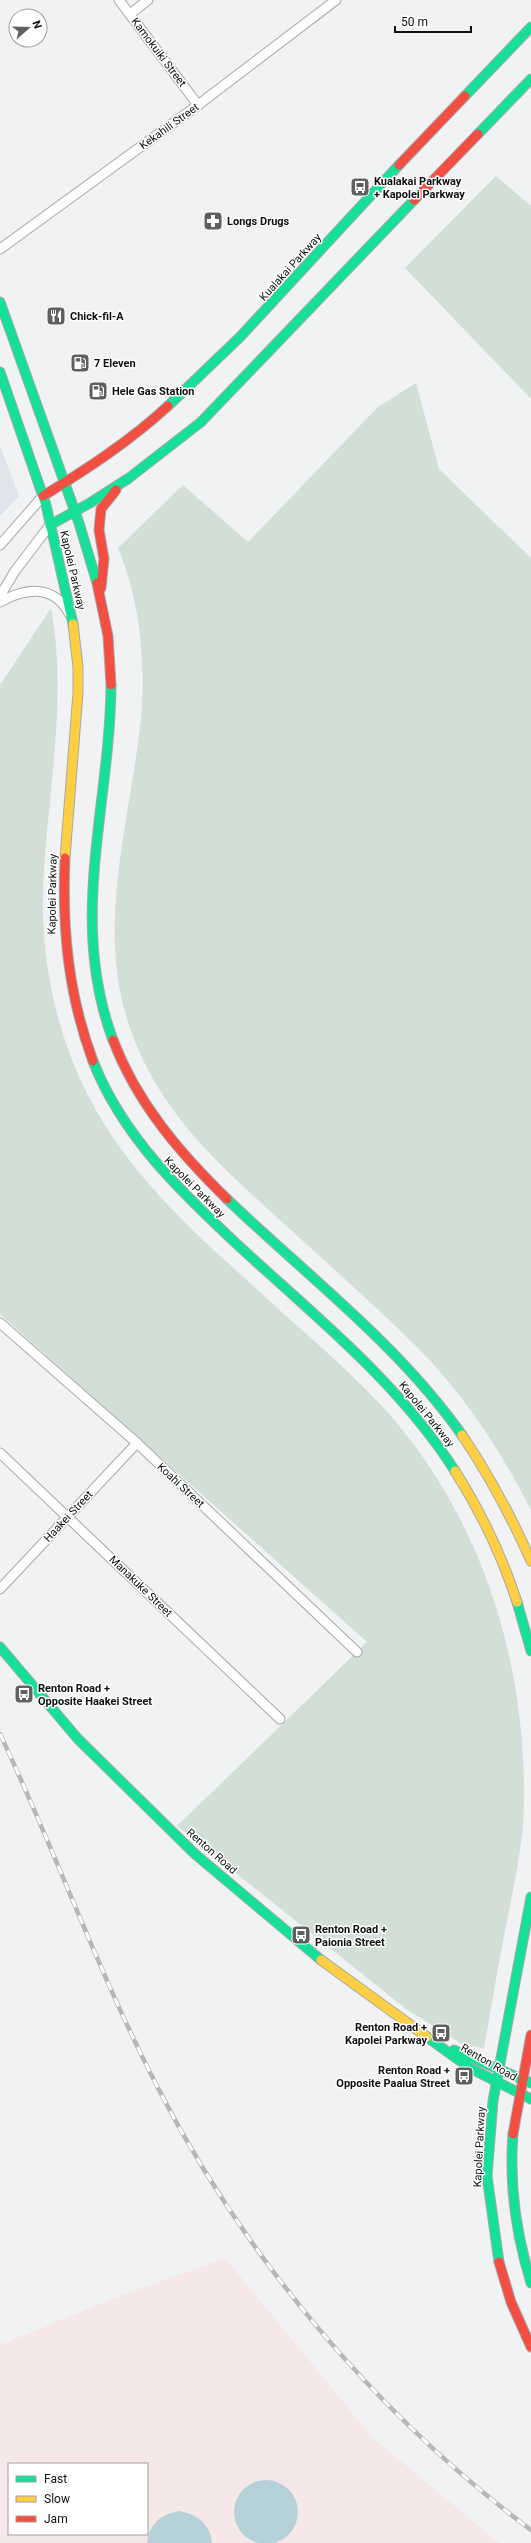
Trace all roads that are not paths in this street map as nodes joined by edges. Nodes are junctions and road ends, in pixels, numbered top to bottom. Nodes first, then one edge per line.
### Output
1 (119, 0) edge
2 (148, 0) edge
3 (336, 0) edge
4 (130, 14) junction
5 (531, 27) edge
6 (531, 79) edge
7 (198, 105) junction
8 (0, 248) edge
9 (0, 302) edge
10 (0, 372) edge
11 (124, 480) junction
12 (65, 484) junction
13 (43, 496) junction
14 (77, 512) junction
15 (50, 525) junction
16 (0, 545) edge
17 (100, 595) junction
18 (0, 596) edge
19 (0, 602) edge
20 (72, 616) junction
21 (0, 1323) edge
22 (136, 1443) junction
23 (0, 1453) edge
24 (69, 1516) junction
25 (531, 1561) edge
26 (0, 1589) edge
27 (0, 1647) edge
28 (357, 1652) dead end
29 (531, 1652) edge
30 (280, 1719) dead end
31 (531, 1897) edge
32 (531, 2035) edge
33 (436, 2043) junction
34 (498, 2069) junction
35 (496, 2081) junction
36 (527, 2081) edge
37 (519, 2093) junction
38 (531, 2099) edge
39 (531, 2283) edge
40 (531, 2347) edge

1 - 4 street, Kamokuiki Street
2 - 4 street
3 - 7 street, Kekahili Street
4 - 7 street, Kamokuiki Street
5 - 12 main road, Kualakai Parkway
6 - 11 main road
7 - 8 street, Kekahili Street
9 - 12 main road, Kapolei Parkway
10 - 13 main road, Kapolei Parkway
11 - 14 main road
11 - 17 main road
12 - 13 main road, Kualakai Parkway
12 - 14 main road, Kapolei Parkway
13 - 15 main road, Kapolei Parkway
13 - 16 street
14 - 15 main road
14 - 17 main road, Kapolei Parkway
15 - 18 street
15 - 20 main road, Kapolei Parkway
17 - 25 main road, Kapolei Parkway
19 - 20 street
20 - 29 main road, Kapolei Parkway
21 - 22 street, Koahi Street
22 - 24 street, Haakei Street
22 - 28 street, Koahi Street
23 - 24 street, Manakuke Street
24 - 26 street, Haakei Street
24 - 30 street, Manakuke Street
27 - 33 main road, Renton Road
31 - 34 main road, Kapolei Parkway
32 - 36 main road
33 - 34 main road, Renton Road
33 - 35 main road, Renton Road
34 - 35 main road, Kapolei Parkway
34 - 36 main road, Renton Road
35 - 37 main road, Renton Road
35 - 40 main road, Kapolei Parkway
36 - 37 main road
37 - 38 main road, Renton Road
37 - 39 main road

